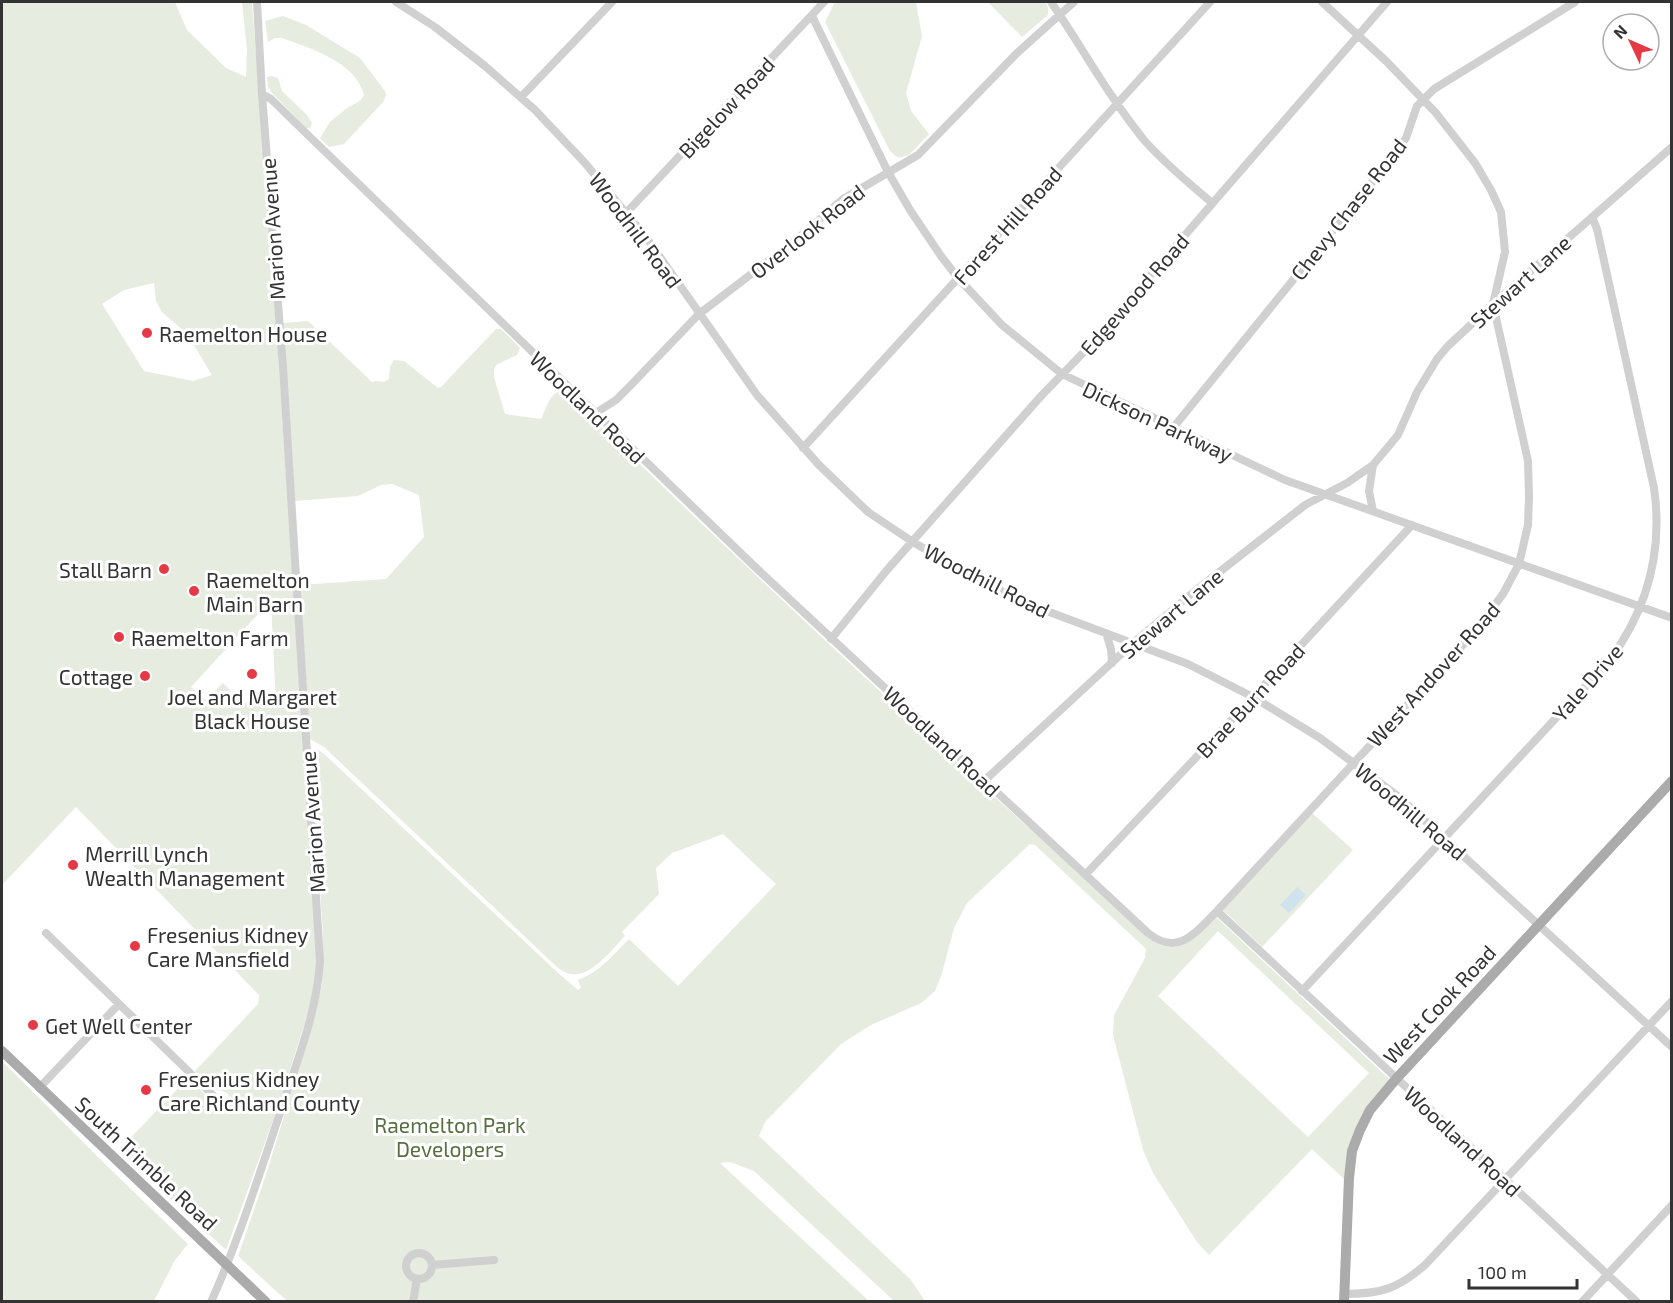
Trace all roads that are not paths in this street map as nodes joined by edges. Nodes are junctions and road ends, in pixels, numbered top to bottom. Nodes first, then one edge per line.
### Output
1 (257, 2) edge
2 (396, 2) edge
3 (612, 2) edge
4 (824, 2) edge
5 (1051, 2) edge
6 (1074, 2) edge
7 (1210, 2) edge
8 (1322, 2) edge
9 (1387, 2) edge
10 (1575, 2) edge
11 (410, 5) edge
12 (1060, 15) junction
13 (812, 16) junction
14 (1358, 35) junction
15 (262, 94) junction
16 (521, 97) junction
17 (1423, 98) junction
18 (1117, 103) junction
19 (1671, 147) edge
20 (888, 172) junction
21 (1212, 203) junction
22 (627, 212) junction
23 (1592, 217) junction
24 (958, 279) junction
25 (1493, 304) junction
26 (699, 314) junction
27 (1062, 374) junction
28 (594, 414) junction
29 (1173, 428) junction
30 (803, 448) junction
31 (1373, 465) junction
32 (1323, 494) junction
33 (1373, 511) junction
34 (1412, 525) junction
35 (913, 542) junction
36 (1519, 564) junction
37 (1639, 606) junction
38 (1671, 618) edge
39 (1106, 633) junction
40 (831, 639) junction
41 (1133, 643) junction
42 (1112, 663) junction
43 (1253, 697) junction
44 (1354, 762) junction
45 (984, 781) junction
46 (1671, 782) edge
47 (1445, 838) junction
48 (1086, 874) junction
49 (1217, 911) junction
50 (1539, 924) junction
51 (46, 933) dead end
52 (1302, 991) junction
53 (1671, 1001) edge
54 (119, 1004) junction
55 (1648, 1026) junction
56 (1671, 1047) edge
57 (2, 1051) edge
58 (1396, 1079) junction
59 (39, 1088) junction
60 (220, 1102) dead end
61 (1505, 1180) junction
62 (1671, 1205) edge
63 (494, 1260) dead end
64 (227, 1265) junction
65 (432, 1265) junction
66 (1608, 1274) junction
67 (417, 1279) junction
68 (1344, 1298) edge
69 (211, 1302) edge
70 (266, 1302) edge
71 (413, 1302) edge
72 (1582, 1302) edge
73 (1637, 1302) edge

1 - 15 street, Marion Avenue
2 - 11 street, Woodhill Road
3 - 16 street
4 - 13 street, Bigelow Road
5 - 12 street
6 - 12 street, Overlook Road
7 - 18 street, Forest Hill Road
8 - 14 street
9 - 14 street, Edgewood Road
10 - 17 street, Chevy Chase Road
11 - 16 street, Woodhill Road
12 - 18 street
12 - 20 street, Overlook Road
13 - 20 street, Dickson Parkway
13 - 22 street, Bigelow Road
14 - 17 street
14 - 21 street, Edgewood Road
15 - 28 street, Woodland Road
15 - 64 street, Marion Avenue
16 - 22 street, Woodhill Road
17 - 25 street
17 - 29 street, Chevy Chase Road
18 - 21 street
18 - 24 street, Forest Hill Road
19 - 23 street, Stewart Lane
20 - 24 street, Dickson Parkway
20 - 26 street, Overlook Road
21 - 27 street, Edgewood Road
22 - 26 street, Woodhill Road
23 - 25 street, Stewart Lane
23 - 37 street, Yale Drive
24 - 27 street, Dickson Parkway
24 - 30 street, Forest Hill Road
25 - 31 street, Stewart Lane
25 - 36 street, West Andover Road
26 - 28 street, Overlook Road
26 - 30 street, Woodhill Road
27 - 29 street, Dickson Parkway
27 - 35 street, Edgewood Road
28 - 40 street, Woodland Road
29 - 32 street, Dickson Parkway
30 - 35 street, Woodhill Road
31 - 32 street, Stewart Lane
31 - 33 street
32 - 33 street, Dickson Parkway
32 - 41 street, Stewart Lane
33 - 34 street, Dickson Parkway
34 - 36 street, Dickson Parkway
34 - 43 street, Brae Burn Road
35 - 39 street, Woodhill Road
35 - 40 street, Edgewood Road
36 - 37 street, Dickson Parkway
36 - 44 street, West Andover Road
37 - 38 street, Dickson Parkway
37 - 47 street, Yale Drive
39 - 41 street, Woodhill Road
39 - 42 street
40 - 45 street, Woodland Road
41 - 42 street, Stewart Lane
41 - 43 street, Woodhill Road
42 - 45 street, Stewart Lane
43 - 44 street, Woodhill Road
43 - 48 street, Brae Burn Road
44 - 47 street, Woodhill Road
44 - 49 street, West Andover Road
45 - 48 street, Woodland Road
46 - 50 main road, West Cook Road
47 - 50 street, Woodhill Road
47 - 52 street, Yale Drive
48 - 49 street, Woodland Road
49 - 52 street, Woodland Road
50 - 55 street, Woodhill Road
50 - 58 main road, West Cook Road
51 - 54 street
52 - 58 street, Woodland Road
53 - 55 street
54 - 59 street
54 - 60 street
55 - 56 street, Woodhill Road
55 - 61 street
57 - 59 main road, South Trimble Road
58 - 61 street, Woodland Road
58 - 68 main road, West Cook Road
59 - 64 main road, South Trimble Road
61 - 66 street, Woodland Road
61 - 68 street
62 - 66 street
63 - 65 street
64 - 69 street, Marion Avenue
64 - 70 main road, South Trimble Road
65 - 67 street
65 - 67 street
66 - 72 street
66 - 73 street, Woodland Road
67 - 71 street

